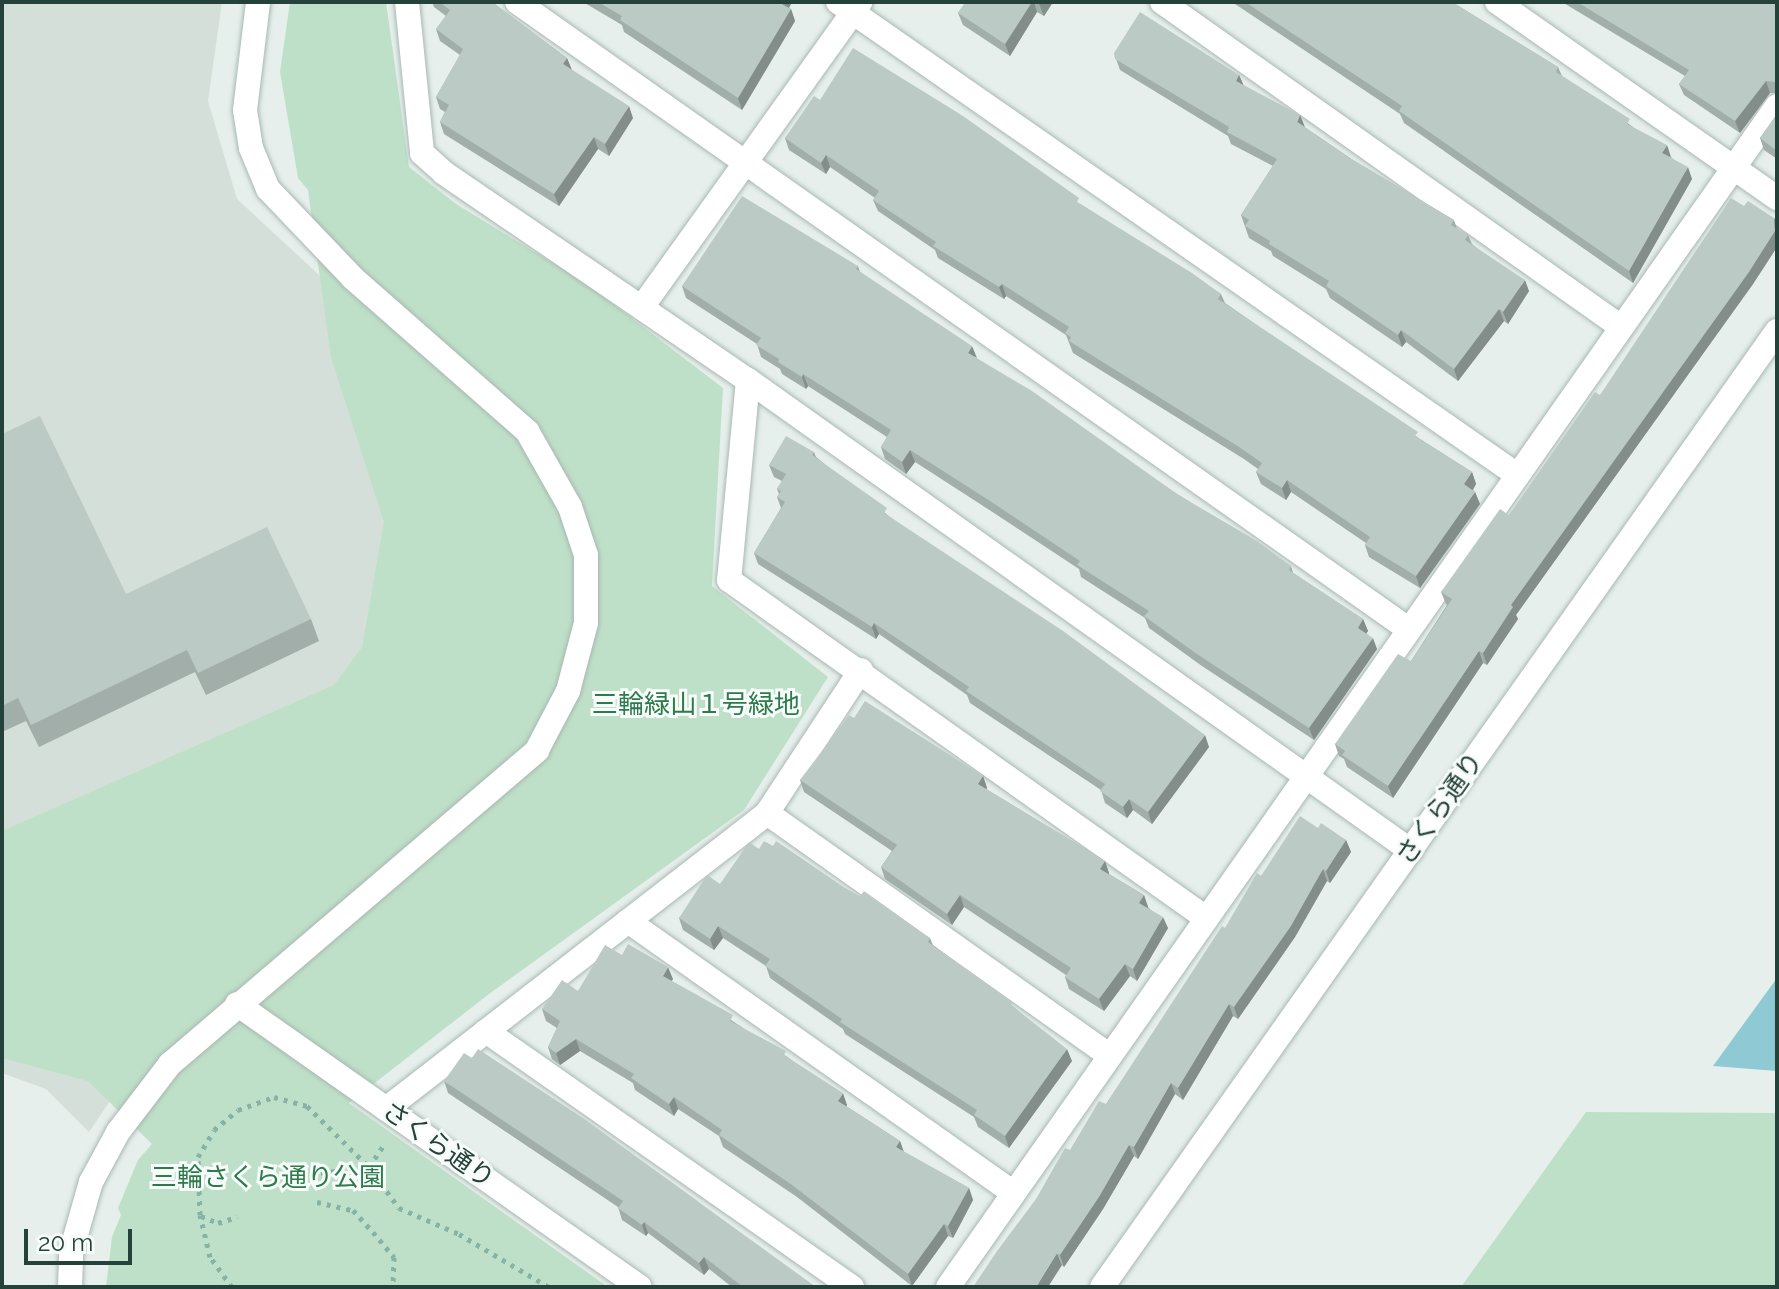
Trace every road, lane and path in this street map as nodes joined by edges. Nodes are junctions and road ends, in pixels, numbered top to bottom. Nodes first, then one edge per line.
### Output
1 (258, 2) edge
2 (407, 2) edge
3 (517, 2) edge
4 (1162, 2) edge
5 (1497, 2) edge
6 (851, 5) edge
7 (1777, 106) edge
8 (745, 163) junction
9 (1734, 168) junction
10 (1777, 198) edge
11 (642, 307) junction
12 (1621, 327) junction
13 (1777, 331) edge
14 (748, 380) junction
15 (1517, 475) junction
16 (1408, 629) junction
17 (861, 670) junction
18 (1306, 775) junction
19 (767, 813) junction
20 (1411, 851) junction
21 (1206, 918) junction
22 (628, 921) junction
23 (237, 1004) junction
24 (486, 1031) junction
25 (1110, 1056) junction
26 (386, 1109) junction
27 (369, 1167) junction
28 (301, 1175) dead end
29 (1014, 1193) junction
30 (317, 1202) dead end
31 (200, 1215) junction
32 (237, 1217) dead end
33 (393, 1286) edge
34 (70, 1287) edge
35 (232, 1287) edge
36 (549, 1287) edge
37 (639, 1287) edge
38 (852, 1287) edge
39 (948, 1287) edge
40 (1102, 1287) edge

1 - 23 street
2 - 11 street
3 - 8 street
4 - 12 street
5 - 9 street
6 - 8 street
6 - 15 street
7 - 9 street
8 - 11 street
8 - 16 street
9 - 10 street
9 - 12 street
11 - 14 street
12 - 15 street
13 - 20 street, さくら通り
14 - 17 street
14 - 18 street
15 - 16 street
16 - 18 street
17 - 19 street
17 - 21 street
18 - 20 street
18 - 21 street
19 - 22 street
19 - 25 street
20 - 40 street, さくら通り
21 - 25 street
22 - 24 street
22 - 29 street
23 - 26 street, さくら通り
23 - 34 street
24 - 26 street
24 - 38 street
25 - 29 street
26 - 37 street, さくら通り
27 - 28 path
27 - 31 path
27 - 36 path
29 - 39 street
30 - 33 path
31 - 32 path
31 - 35 path

